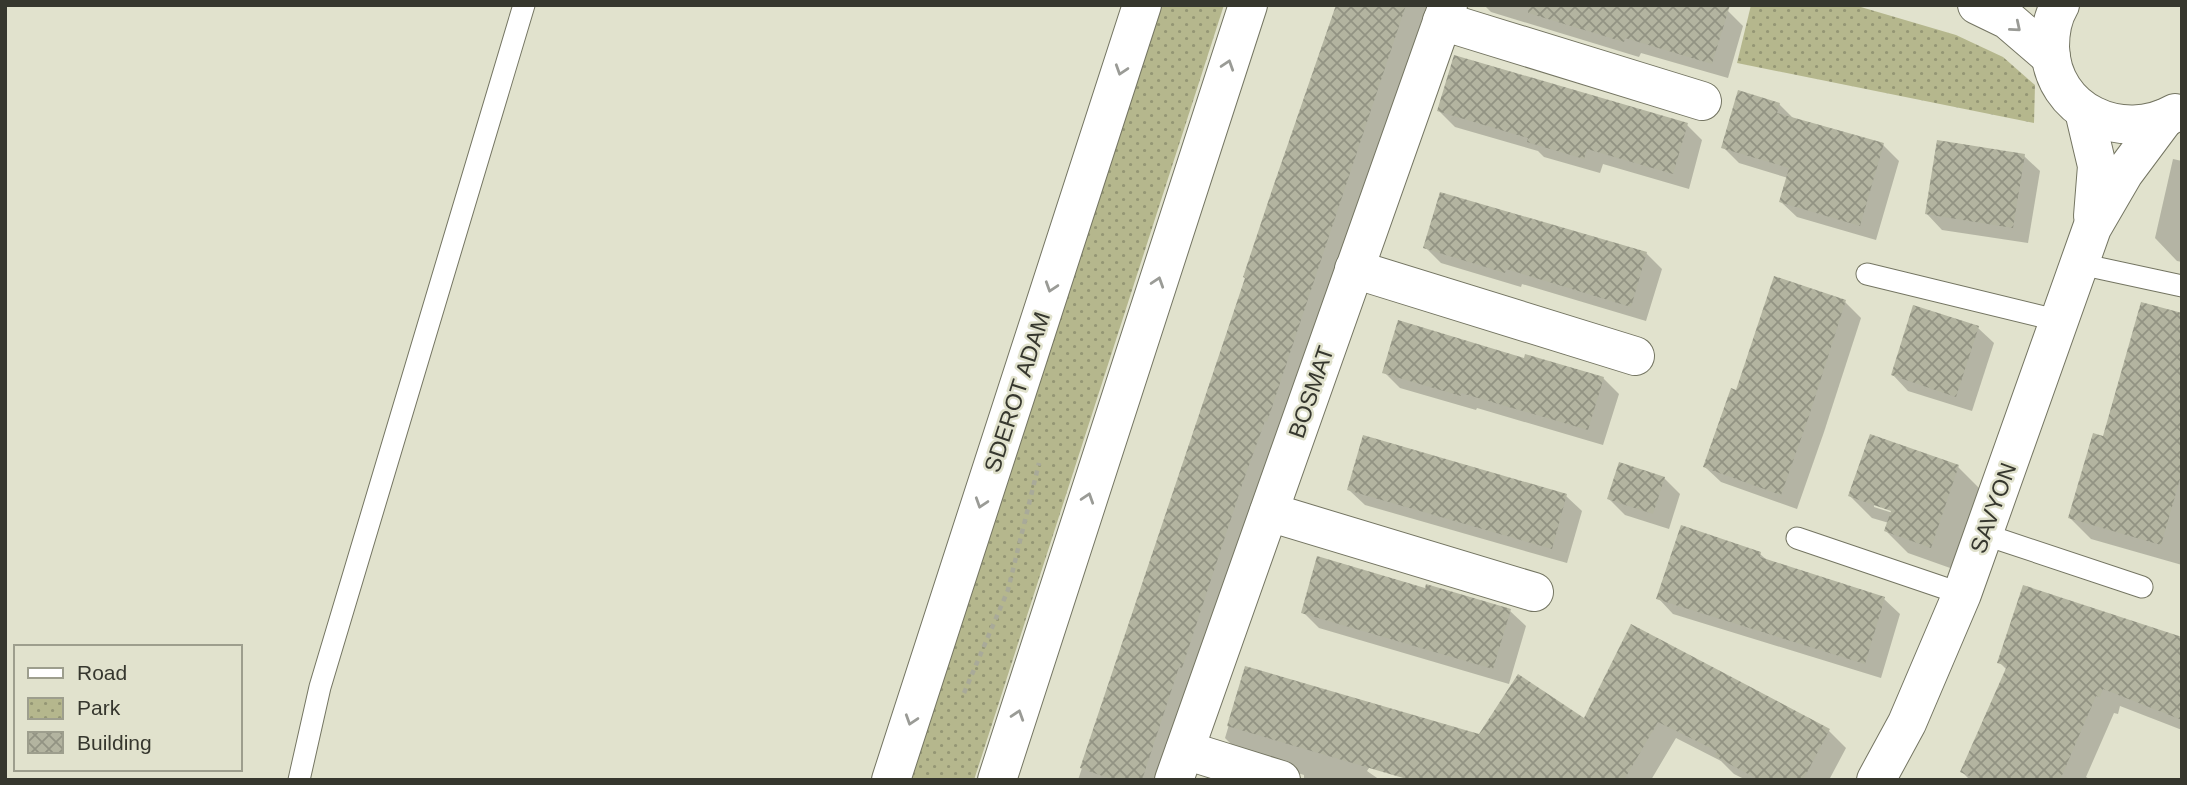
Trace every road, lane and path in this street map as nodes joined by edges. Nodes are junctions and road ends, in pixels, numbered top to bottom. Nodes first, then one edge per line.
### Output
1 (524, 5) edge
2 (1142, 5) edge
3 (1248, 5) edge
4 (1977, 5) edge
5 (2060, 5) edge
6 (1445, 13) edge
7 (2051, 57) junction
8 (1702, 101) dead end
9 (2084, 111) junction
10 (2173, 113) edge
11 (2086, 246) junction
12 (1354, 269) junction
13 (1867, 274) dead end
14 (2182, 286) edge
15 (2060, 321) junction
16 (1635, 356) dead end
17 (1269, 512) junction
18 (1983, 534) junction
19 (1797, 538) dead end
20 (2142, 587) dead end
21 (1534, 592) dead end
22 (1962, 594) junction
23 (1179, 765) edge
24 (299, 780) edge
25 (891, 780) edge
26 (997, 780) edge
27 (1281, 780) edge
28 (1876, 780) edge

1 - 24 lane
2 -> 25 street, SDEROT ADAM
26 -> 3 street
4 -> 7 street
5 - 7 street
6 - 8 street
6 - 12 street, BOSMAT
7 - 9 street
9 - 10 street
9 - 11 street, SAVYON
10 - 11 street, SAVYON
11 - 14 lane
11 - 15 street, SAVYON
12 - 16 street
12 - 17 street, BOSMAT
13 - 15 lane
15 - 18 street, SAVYON
17 - 21 street
17 - 23 street, BOSMAT
18 - 20 lane
18 - 22 street, SAVYON
19 - 22 lane
22 - 28 street, SAVYON
23 - 27 street

